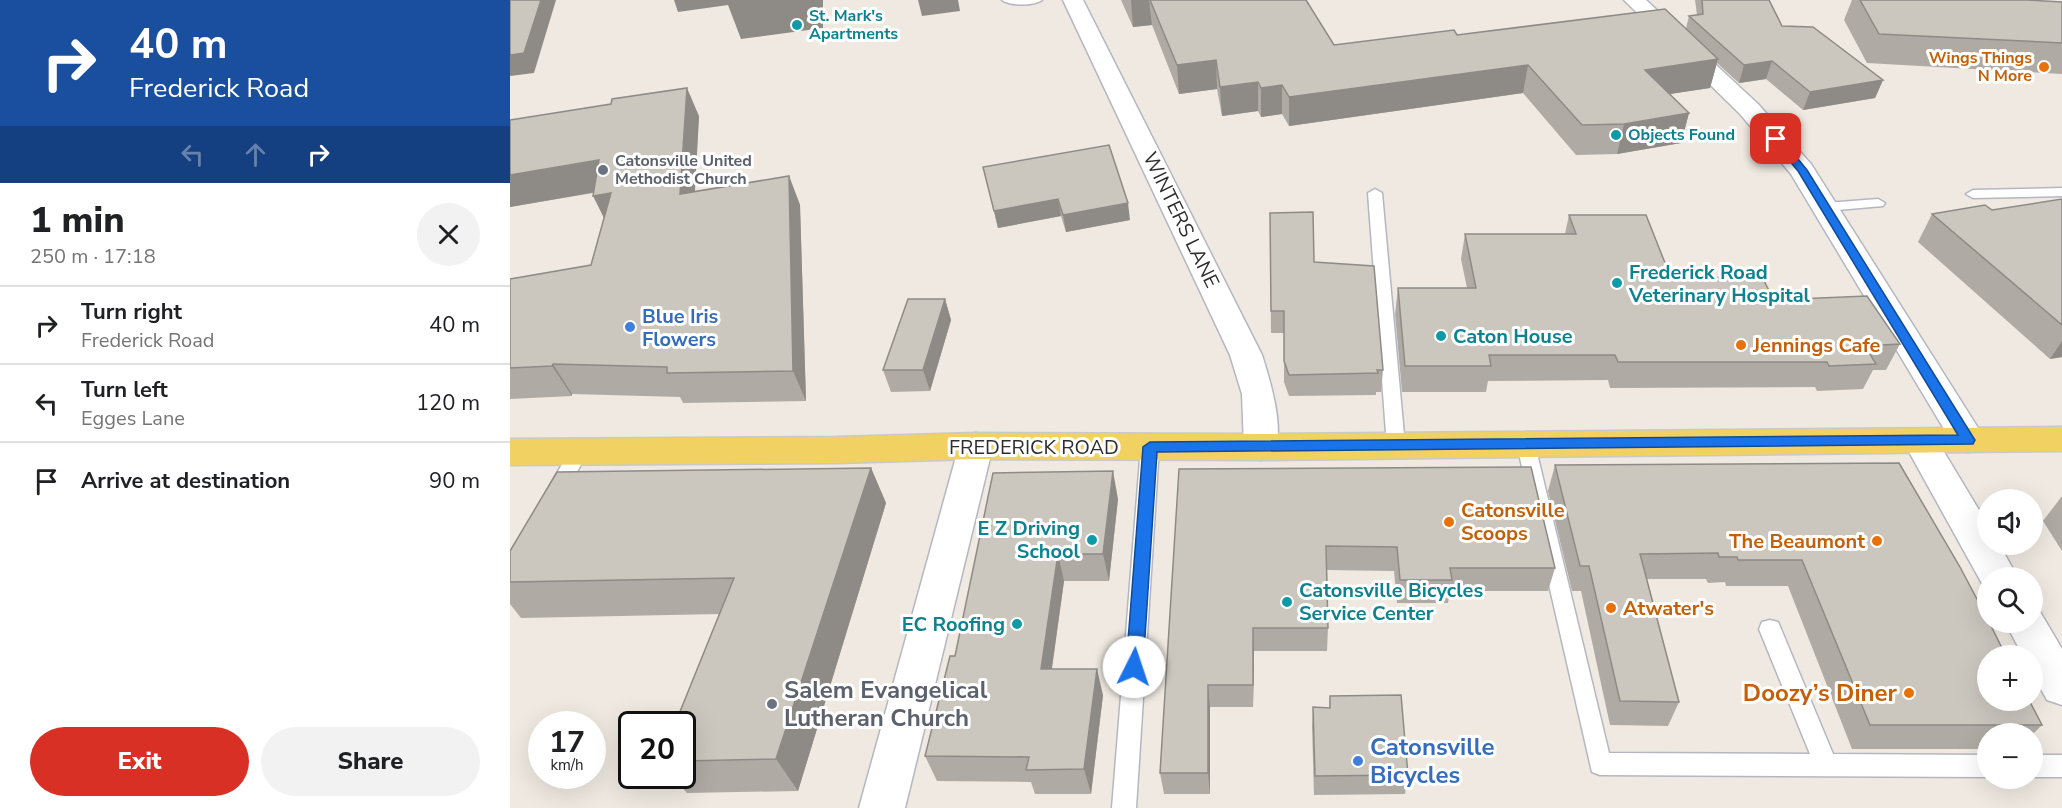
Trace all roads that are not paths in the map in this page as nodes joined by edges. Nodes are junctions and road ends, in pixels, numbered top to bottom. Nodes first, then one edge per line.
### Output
1 (1008, 0) edge
2 (1036, 0) edge
3 (1073, 0) edge
4 (1634, 0) edge
5 (2062, 192) edge
6 (1375, 193) dead end
7 (1973, 194) dead end
8 (1878, 203) dead end
9 (1826, 207) junction
10 (2062, 439) edge
11 (1968, 440) junction
12 (1920, 441) junction
13 (1526, 445) junction
14 (976, 446) junction
15 (1396, 446) junction
16 (1150, 447) junction
17 (1261, 447) junction
18 (510, 452) edge
19 (579, 452) junction
20 (548, 507) edge
21 (1993, 567) edge
22 (1770, 629) dead end
23 (2031, 633) edge
24 (2062, 687) edge
25 (1826, 765) junction
26 (1977, 766) edge
27 (2043, 766) edge
28 (2062, 766) edge
29 (882, 808) edge
30 (1124, 808) edge

1 - 2 lane
3 - 17 street, WINTERS LANE
4 - 9 street
5 - 7 lane
6 - 15 lane
8 - 9 lane
9 - 11 street
10 - 11 main road, FREDERICK ROAD
11 - 12 main road, FREDERICK ROAD
12 - 13 main road, FREDERICK ROAD
12 - 21 street
13 - 15 main road, FREDERICK ROAD
13 - 25 lane
14 - 16 main road, FREDERICK ROAD
14 - 19 main road, FREDERICK ROAD
14 - 29 street
15 - 17 main road, FREDERICK ROAD
16 - 17 main road, FREDERICK ROAD
16 - 30 lane
18 - 19 main road, FREDERICK ROAD
19 - 20 lane
22 - 25 lane
23 - 24 street
25 - 26 lane
27 - 28 lane

